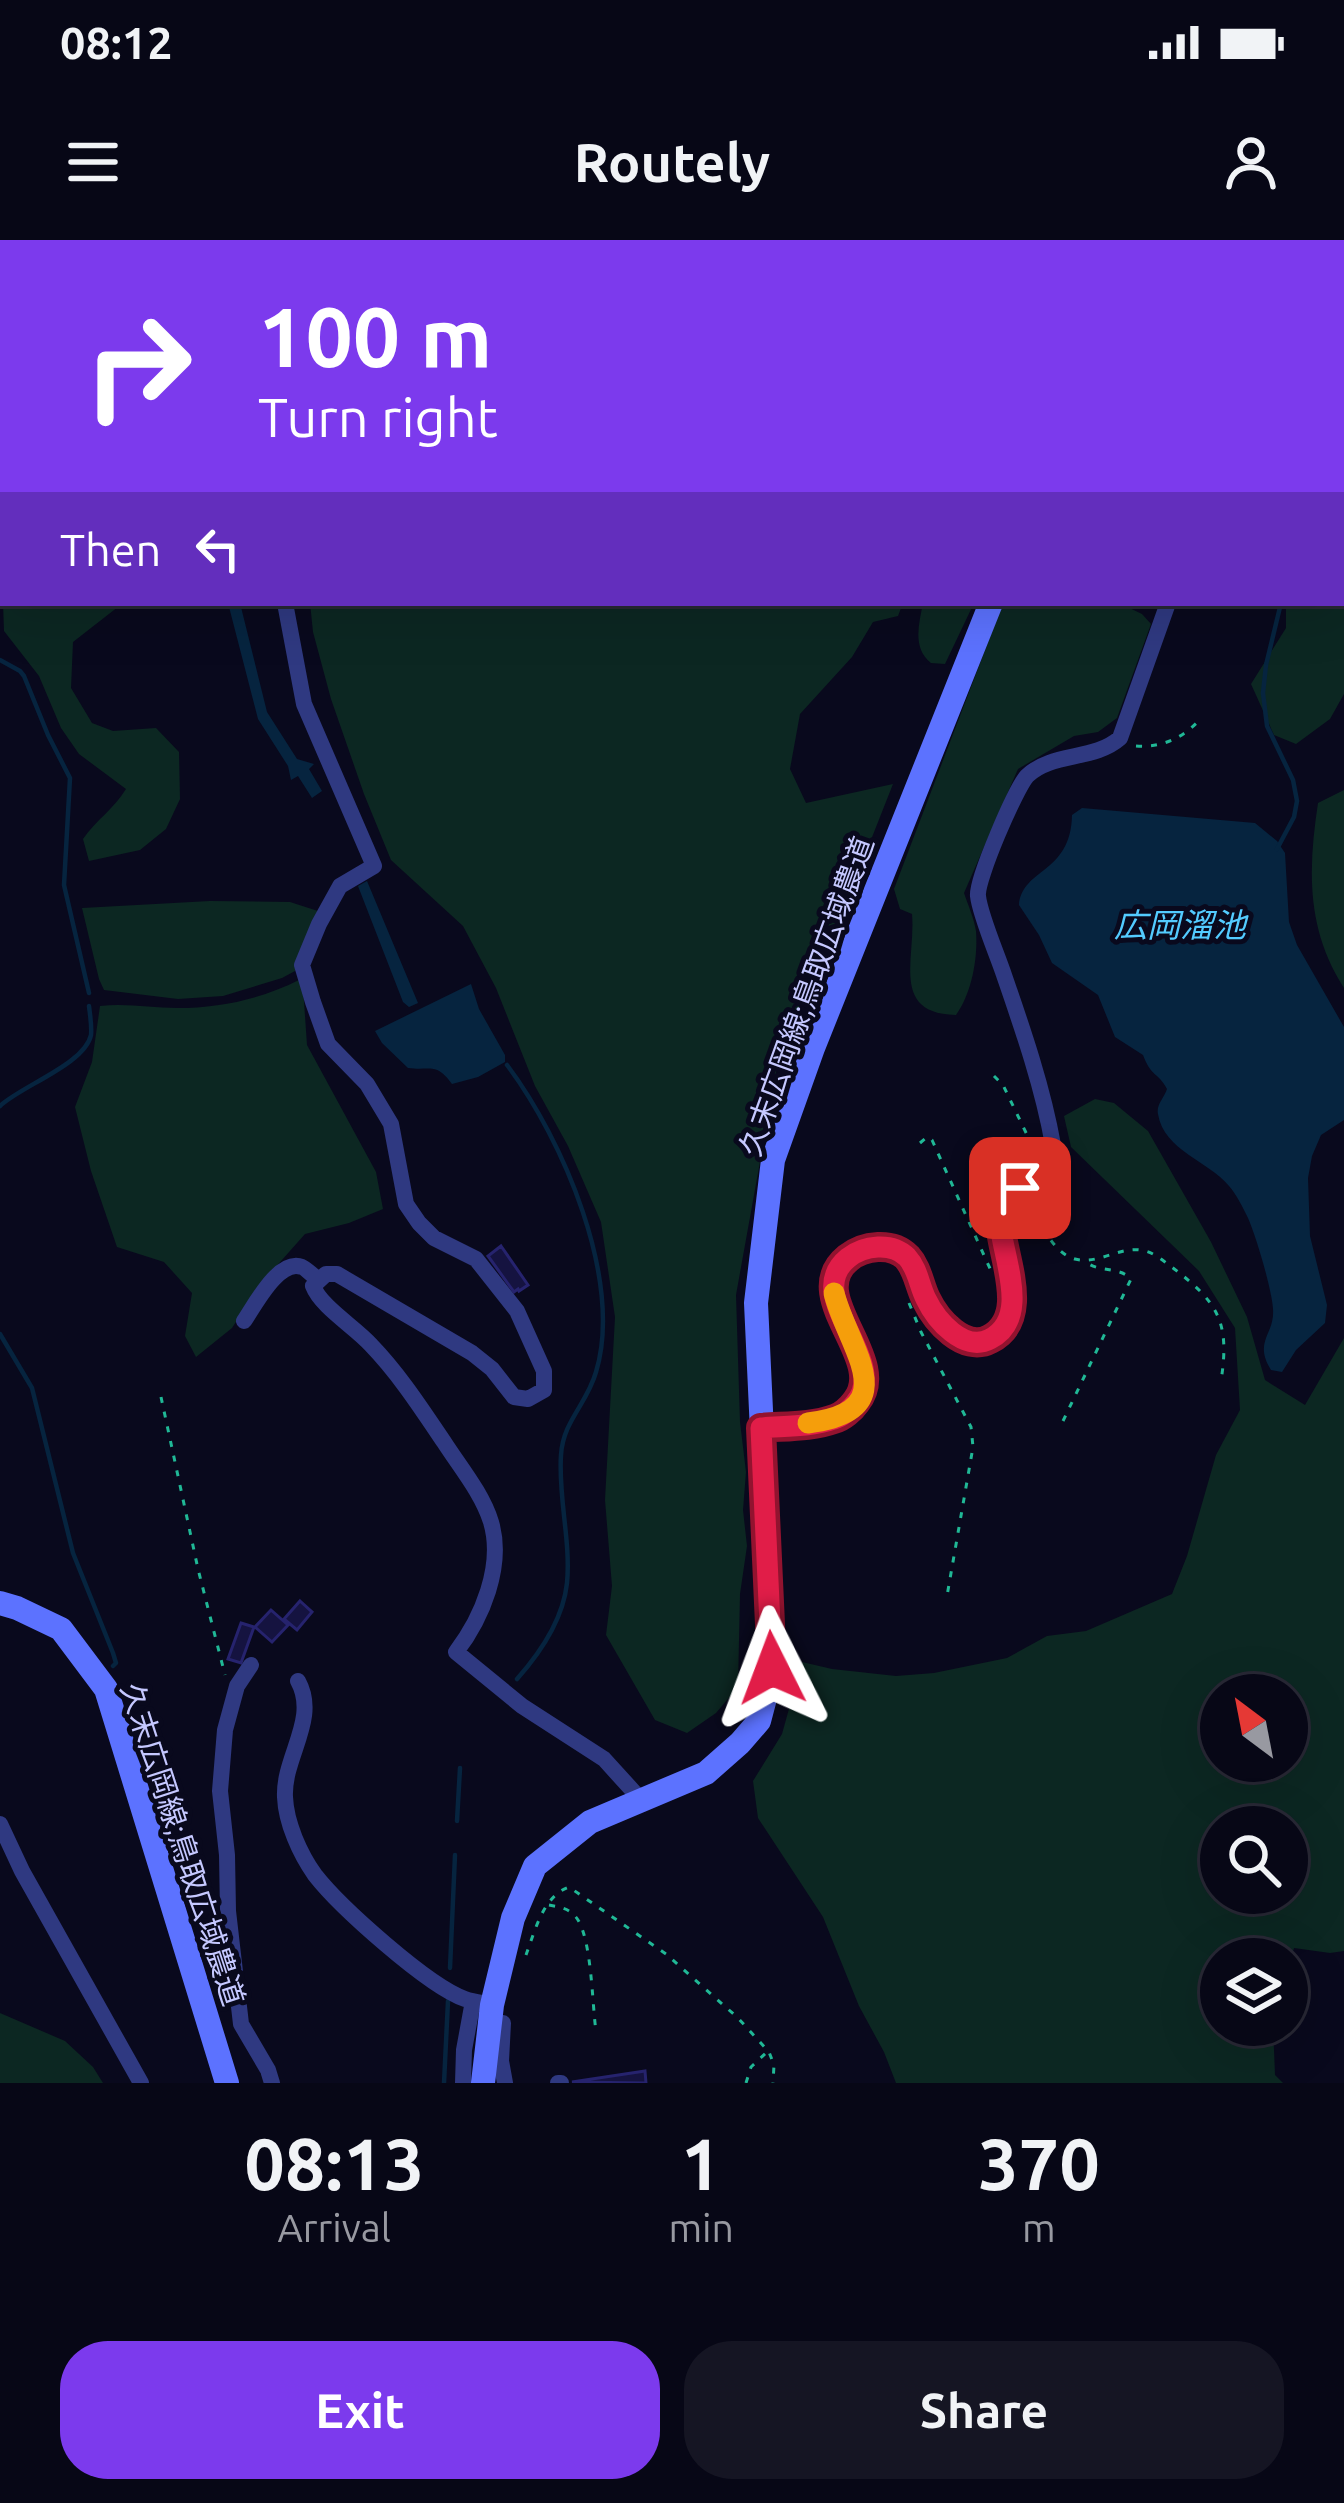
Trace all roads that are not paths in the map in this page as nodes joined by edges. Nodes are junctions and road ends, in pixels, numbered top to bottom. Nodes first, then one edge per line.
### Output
1 (286, 606) edge
2 (990, 606) edge
3 (1167, 606) edge
4 (319, 1280) junction
5 (244, 1321) dead end
6 (761, 1428) junction
7 (0, 1603) edge
8 (251, 1665) dead end
9 (298, 1681) dead end
10 (643, 1802) junction
11 (0, 1824) edge
12 (490, 2010) junction
13 (141, 2083) edge
14 (227, 2083) edge
15 (272, 2083) edge
16 (464, 2083) edge
17 (494, 2083) edge

1 - 4 street
2 - 6 street, 久末広岡線;鳥取広域農道
3 - 6 street
4 - 5 street
4 - 10 street
6 - 10 street, 久末広岡線;鳥取広域農道
7 - 14 street, 久末広岡線;鳥取広域農道
8 - 15 street
9 - 12 street
10 - 12 street, 久末広岡線;鳥取広域農道
11 - 13 street
12 - 16 street
12 - 17 street, 久末広岡線;鳥取広域農道

